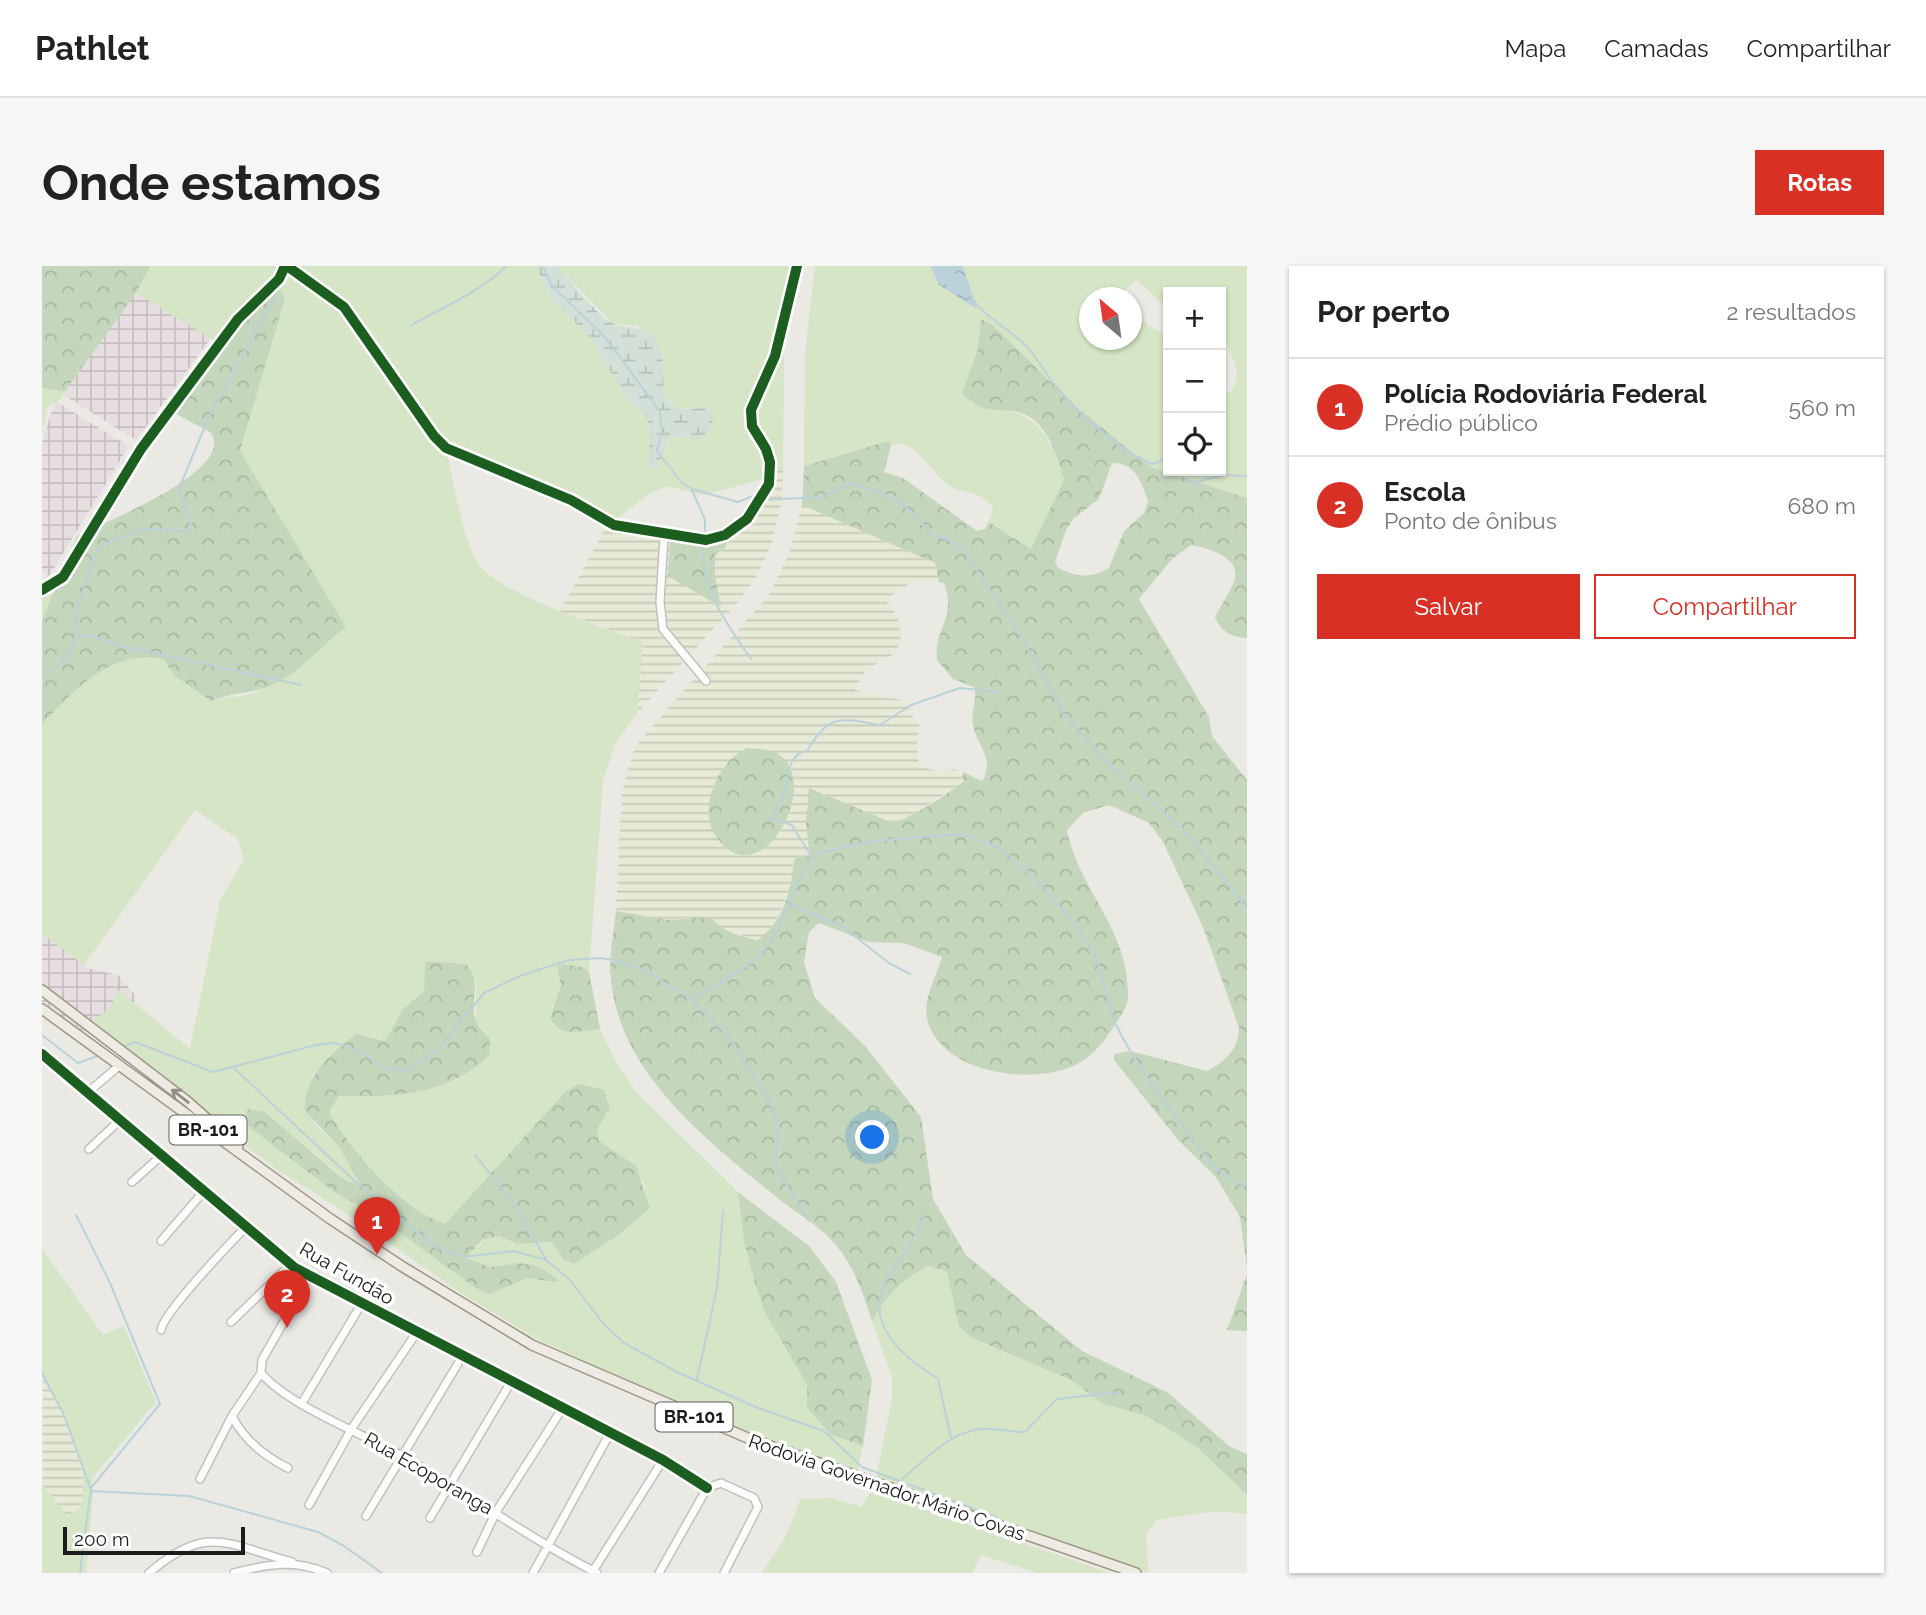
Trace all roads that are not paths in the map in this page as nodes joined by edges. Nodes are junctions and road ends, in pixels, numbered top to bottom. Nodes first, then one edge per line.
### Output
1 (286, 266) edge
2 (797, 266) edge
3 (664, 536) junction
4 (42, 590) edge
5 (706, 681) dead end
6 (42, 990) edge
7 (42, 1009) edge
8 (80, 1036) junction
9 (42, 1054) edge
10 (120, 1065) junction
11 (142, 1066) junction
12 (87, 1093) junction
13 (120, 1120) junction
14 (89, 1149) dead end
15 (162, 1155) junction
16 (132, 1182) dead end
17 (287, 1189) junction
18 (205, 1190) junction
19 (248, 1225) junction
20 (161, 1241) dead end
21 (293, 1266) junction
22 (362, 1303) junction
23 (231, 1322) dead end
24 (162, 1330) dead end
25 (416, 1332) junction
26 (463, 1357) junction
27 (261, 1373) junction
28 (511, 1382) junction
29 (302, 1403) junction
30 (562, 1409) junction
31 (232, 1416) junction
32 (352, 1428) junction
33 (610, 1433) junction
34 (402, 1455) junction
35 (663, 1460) junction
36 (288, 1468) dead end
37 (200, 1479) dead end
38 (451, 1484) junction
39 (709, 1487) junction
40 (309, 1505) dead end
41 (496, 1512) junction
42 (366, 1516) dead end
43 (430, 1518) dead end
44 (547, 1544) junction
45 (477, 1552) dead end
46 (292, 1562) junction
47 (595, 1572) edge
48 (149, 1573) edge
49 (234, 1573) edge
50 (327, 1573) edge
51 (533, 1573) edge
52 (659, 1573) edge
53 (724, 1573) edge
54 (1136, 1573) edge

1 - 3 street
1 - 4 street
2 - 3 street
3 - 5 street
6 - 11 main road
7 - 8 main road, Rodovia Governador Mário Covas / BR-101
8 - 10 main road, Rodovia Governador Mário Covas / BR-101
8 - 11 main road
9 - 12 street, Rua Fundão
10 - 12 street
10 - 17 main road, Rodovia Governador Mário Covas / BR-101
17 -> 11 main road
12 - 13 street, Rua Fundão
13 - 14 street
13 - 15 street, Rua Fundão
15 - 16 street
15 - 18 street, Rua Fundão
17 - 54 main road, Rodovia Governador Mário Covas / BR-101
18 - 19 street, Rua Fundão
18 - 20 street
19 - 21 street, Rua Fundão
19 - 24 street
21 - 22 street, Rua Fundão
21 - 23 street
21 - 27 street
22 - 25 street, Rua Fundão
22 - 29 street
25 - 26 street, Rua Fundão
25 - 32 street
26 - 28 street, Rua Fundão
26 - 34 street
27 - 29 street, Rua Ecoporanga
27 - 31 street
28 - 30 street, Rua Fundão
28 - 38 street
29 - 32 street, Rua Ecoporanga
30 - 33 street, Rua Fundão
30 - 41 street
31 - 36 street
31 - 37 street
32 - 34 street, Rua Ecoporanga
32 - 40 street
33 - 35 street, Rua Fundão
33 - 44 street
34 - 38 street, Rua Ecoporanga
34 - 42 street
35 - 39 street, Rua Fundão
35 - 47 street
38 - 41 street, Rua Ecoporanga
38 - 43 street
39 - 52 street
39 - 53 street
41 - 44 street, Rua Ecoporanga
41 - 45 street
44 - 47 street, Rua Ecoporanga
44 - 51 street
46 - 48 street
46 - 49 street
46 - 50 street

